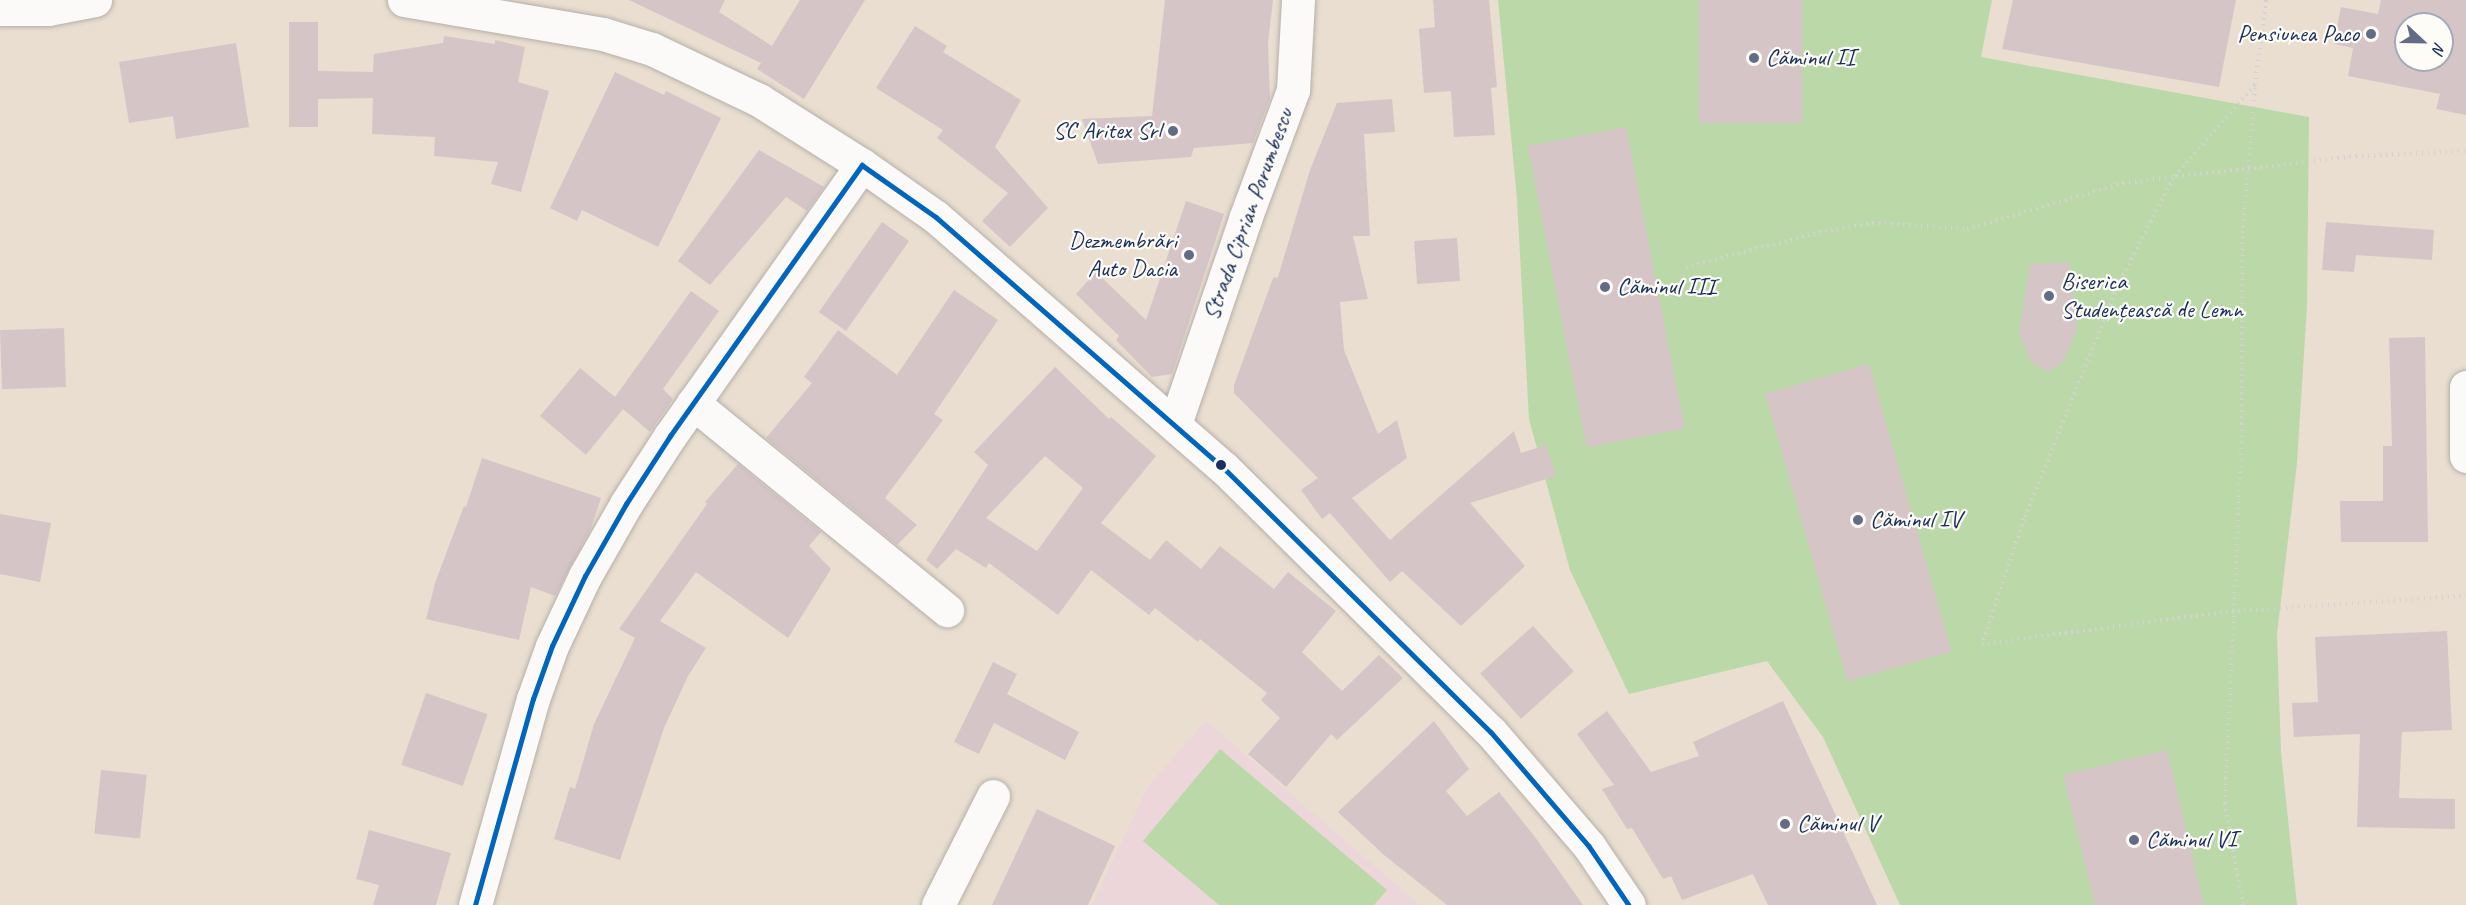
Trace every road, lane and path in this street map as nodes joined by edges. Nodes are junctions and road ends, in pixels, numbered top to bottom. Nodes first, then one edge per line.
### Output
1 (95, 0) edge
2 (404, 0) edge
3 (1298, 0) edge
4 (2266, 0) edge
5 (0, 9) edge
6 (515, 9) edge
7 (2255, 85) junction
8 (2466, 151) edge
9 (862, 165) junction
10 (2247, 169) junction
11 (2173, 178) junction
12 (1686, 267) dead end
13 (2466, 387) edge
14 (693, 403) junction
15 (1175, 424) junction
16 (2466, 456) edge
17 (2466, 596) edge
18 (947, 610) dead end
19 (2232, 610) junction
20 (993, 796) dead end
21 (475, 905) edge
22 (938, 905) edge
23 (1629, 905) edge
24 (2243, 905) edge

1 - 5 street
2 - 6 street
3 - 15 street, Strada Ciprian Porumbescu
4 - 7 path
6 - 9 street
7 - 10 path
7 - 11 path
8 - 10 path
9 - 14 street
9 - 15 street
10 - 11 path
10 - 19 path
11 - 12 path
11 - 19 path
13 - 16 street
14 - 18 street
14 - 21 street
15 - 23 street
17 - 19 path
19 - 24 path
20 - 22 street

